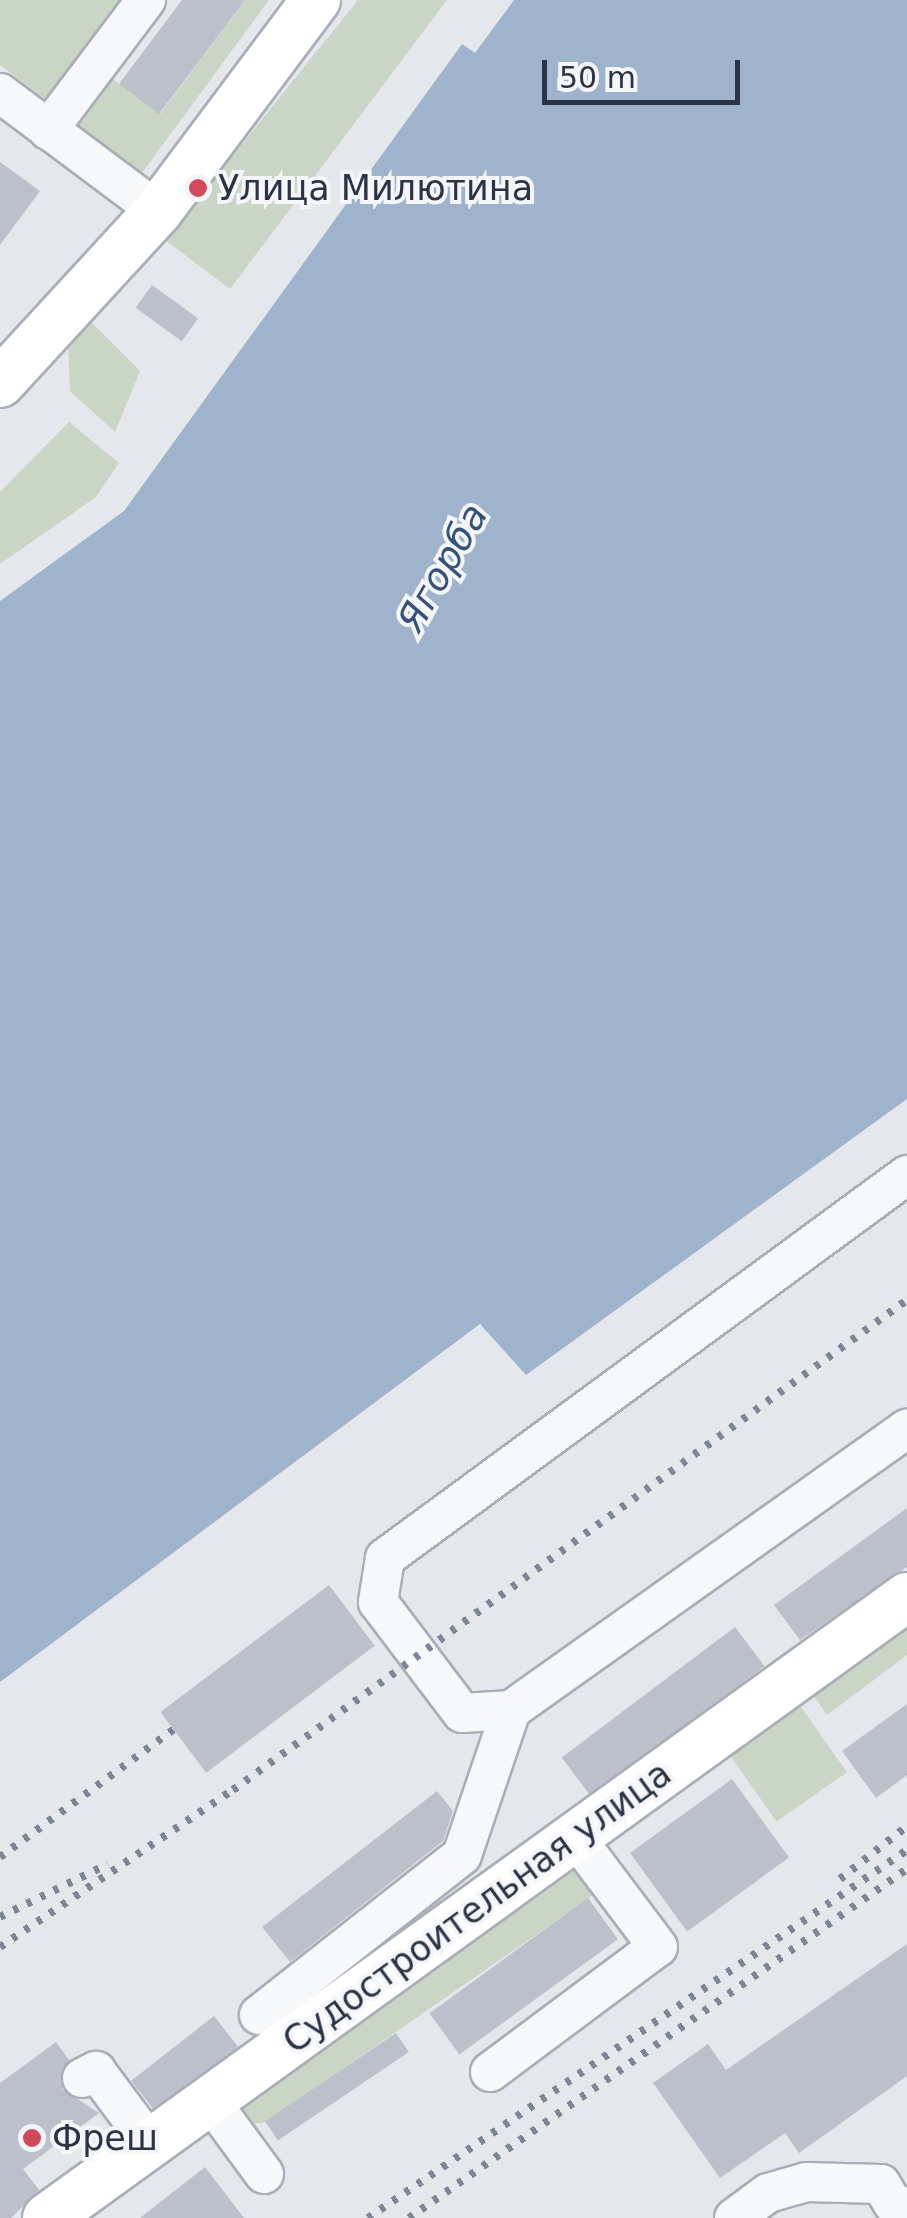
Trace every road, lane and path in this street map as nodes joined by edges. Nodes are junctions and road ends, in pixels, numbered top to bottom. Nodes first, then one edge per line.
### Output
1 (146, 0) edge
2 (316, 0) edge
3 (0, 93) edge
4 (48, 130) junction
5 (158, 211) junction
6 (0, 383) edge
7 (907, 1176) edge
8 (907, 1428) edge
9 (907, 1597) edge
10 (512, 1710) junction
11 (576, 1836) junction
12 (338, 1980) junction
13 (259, 2015) dead end
14 (490, 2072) dead end
15 (82, 2078) dead end
16 (209, 2100) junction
17 (150, 2142) junction
18 (264, 2174) dead end
19 (892, 2201) edge
20 (46, 2218) edge
21 (734, 2218) edge

1 - 4 street
2 - 5 main road
3 - 4 street
4 - 5 street
5 - 6 main road
7 - 10 street
8 - 10 street
9 - 11 main road, Судостроительная улица
10 - 12 street
11 - 12 main road, Судостроительная улица
11 - 14 street
12 - 13 street
12 - 16 main road, Судостроительная улица
15 - 17 street
16 - 17 main road, Судостроительная улица
16 - 18 street
17 - 20 main road, Судостроительная улица
19 - 21 street

